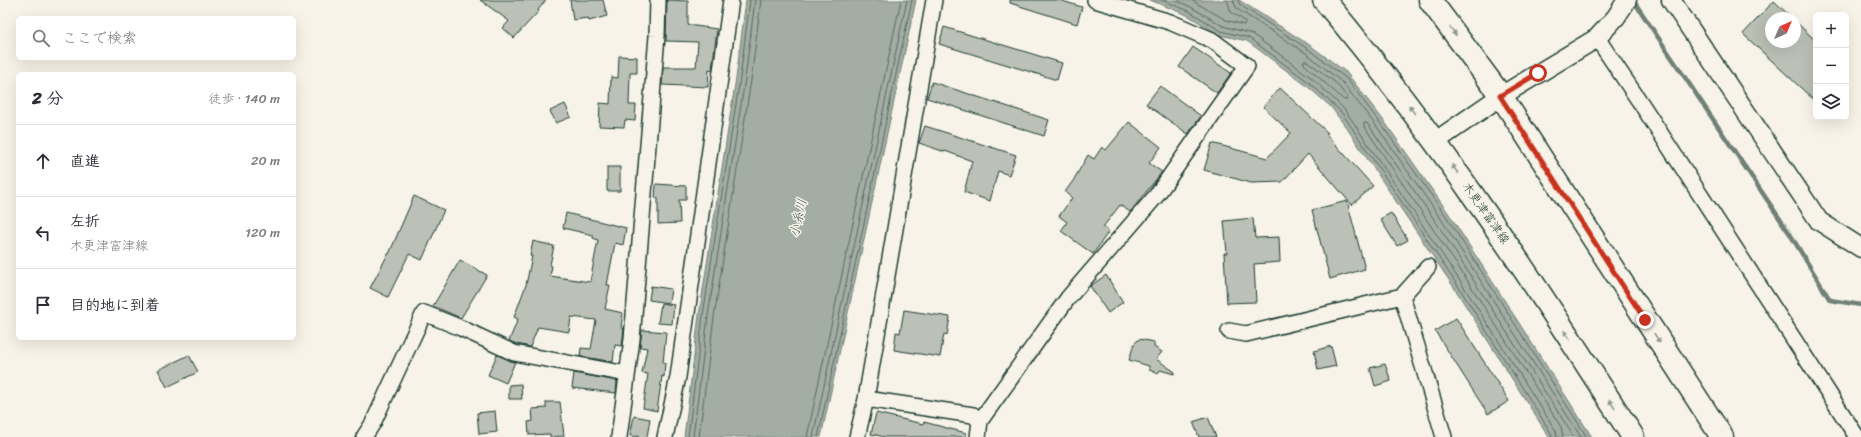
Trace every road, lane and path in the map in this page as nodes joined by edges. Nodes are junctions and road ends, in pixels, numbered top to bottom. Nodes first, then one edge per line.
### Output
1 (658, 0) edge
2 (731, 0) edge
3 (934, 0) edge
4 (1095, 0) edge
5 (1324, 0) edge
6 (1430, 0) edge
7 (1671, 0) edge
8 (1625, 3) edge
9 (1597, 38) junction
10 (1500, 96) junction
11 (1436, 141) junction
12 (1861, 248) edge
13 (1428, 267) dead end
14 (1402, 296) junction
15 (1229, 331) dead end
16 (628, 374) junction
17 (866, 399) junction
18 (980, 421) junction
19 (364, 437) edge
20 (619, 437) edge
21 (665, 437) edge
22 (857, 437) edge
23 (978, 437) edge
24 (1444, 437) edge
25 (1632, 437) edge
26 (1722, 437) edge
27 (1857, 437) edge

1 - 16 street
2 - 21 street
3 - 17 street
4 - 18 street
11 -> 5 main road, 木更津富津線
6 -> 10 main road
7 - 12 street
8 - 9 street
9 - 10 street
9 - 27 street
10 - 11 street
10 -> 26 main road
25 -> 11 main road, 木更津富津線
13 - 14 street
14 - 15 street
14 - 24 street
16 - 19 street
16 - 20 street
17 - 18 street
17 - 22 street
18 - 23 street

